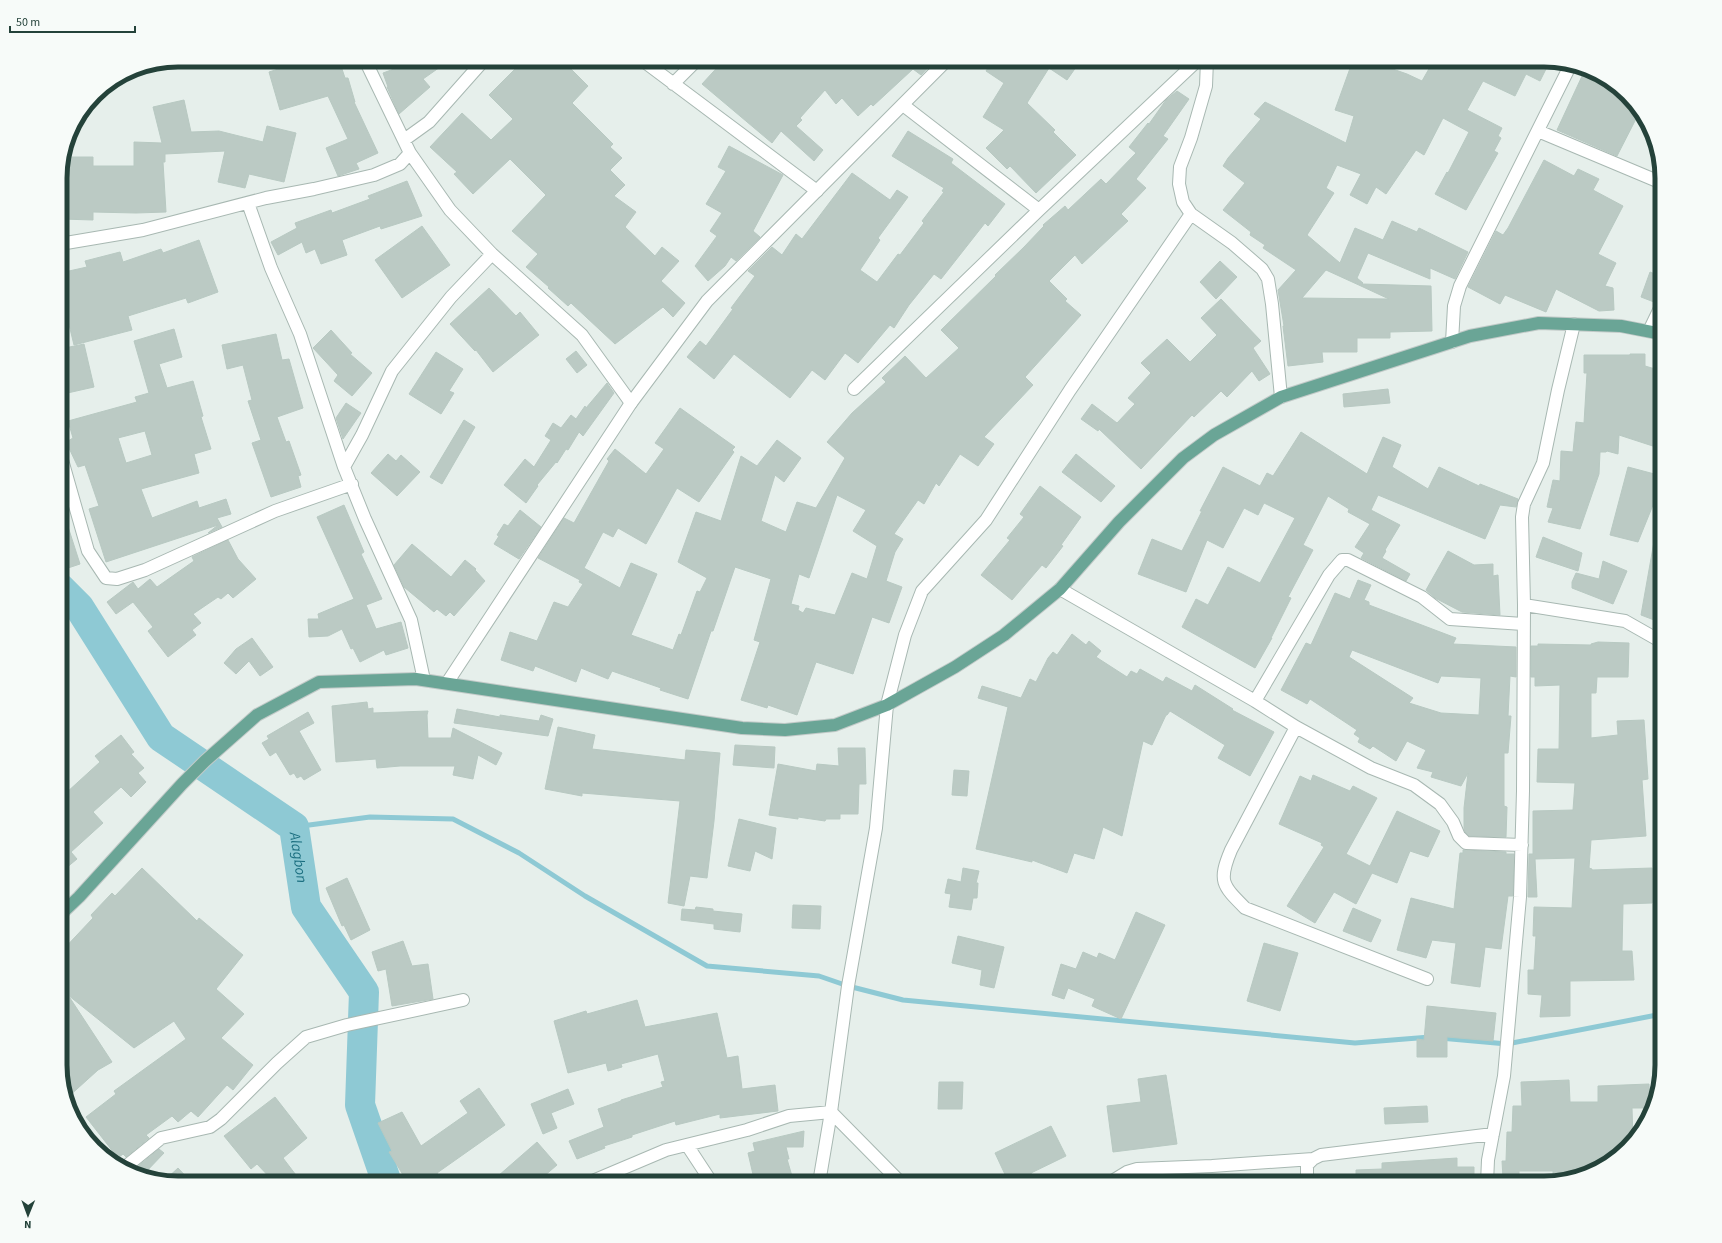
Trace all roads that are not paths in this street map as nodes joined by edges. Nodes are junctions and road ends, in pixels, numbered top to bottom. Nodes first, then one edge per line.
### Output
1 (368, 67) edge
2 (478, 67) edge
3 (651, 67) edge
4 (690, 67) edge
5 (940, 67) edge
6 (1191, 67) edge
7 (1206, 67) edge
8 (1568, 70) edge
9 (673, 84) junction
10 (902, 105) junction
11 (1538, 131) junction
12 (404, 140) junction
13 (410, 153) junction
14 (1655, 180) edge
15 (817, 191) junction
16 (248, 203) junction
17 (1039, 210) junction
18 (1191, 214) junction
19 (67, 243) edge
20 (492, 254) junction
21 (1655, 319) edge
22 (1574, 324) junction
23 (1649, 331) junction
24 (1655, 332) edge
25 (1452, 342) junction
26 (854, 389) dead end
27 (1281, 397) junction
28 (631, 403) junction
29 (344, 467) junction
30 (67, 478) edge
31 (352, 484) junction
32 (1060, 589) junction
33 (1524, 605) junction
34 (1523, 624) junction
35 (1655, 638) edge
36 (424, 680) junction
37 (448, 683) junction
38 (1255, 701) junction
39 (887, 705) junction
40 (1296, 727) junction
41 (1522, 845) junction
42 (67, 908) edge
43 (1427, 979) dead end
44 (464, 1000) dead end
45 (831, 1112) junction
46 (1493, 1134) junction
47 (687, 1145) junction
48 (1312, 1159) junction
49 (128, 1164) edge
50 (605, 1176) edge
51 (707, 1176) edge
52 (820, 1176) edge
53 (894, 1176) edge
54 (1120, 1176) edge
55 (1307, 1176) edge
56 (1487, 1176) edge

1 - 12 street
2 - 12 street
3 - 9 street
4 - 9 street
5 - 10 street
6 - 17 street
7 - 18 street
8 - 11 street
9 - 15 street
10 - 15 street
10 - 17 street
11 - 14 street
11 - 25 street
12 - 13 street
13 - 16 street
13 - 20 street
15 - 28 street
16 - 19 street
16 - 29 street
17 - 26 street
18 - 27 street
18 - 39 street
20 - 28 street
20 - 29 street
21 - 23 street
22 - 23 main road
22 - 25 main road
22 - 33 street
23 - 24 main road
25 - 27 main road
27 - 32 main road
28 - 37 street
29 - 31 street
30 - 31 street
31 - 36 street
32 - 38 street
32 - 39 main road
33 - 34 street
33 - 35 street
34 - 38 street
34 - 41 street
36 - 37 main road
36 - 42 main road
37 - 39 main road
38 - 40 street
39 - 45 street
40 - 41 street
40 - 43 street
41 - 46 street
44 - 49 street
45 - 47 street
45 - 52 street
45 - 53 street
46 - 48 street
46 - 56 street
47 - 50 street
47 - 51 street
48 - 54 street
48 - 55 street

